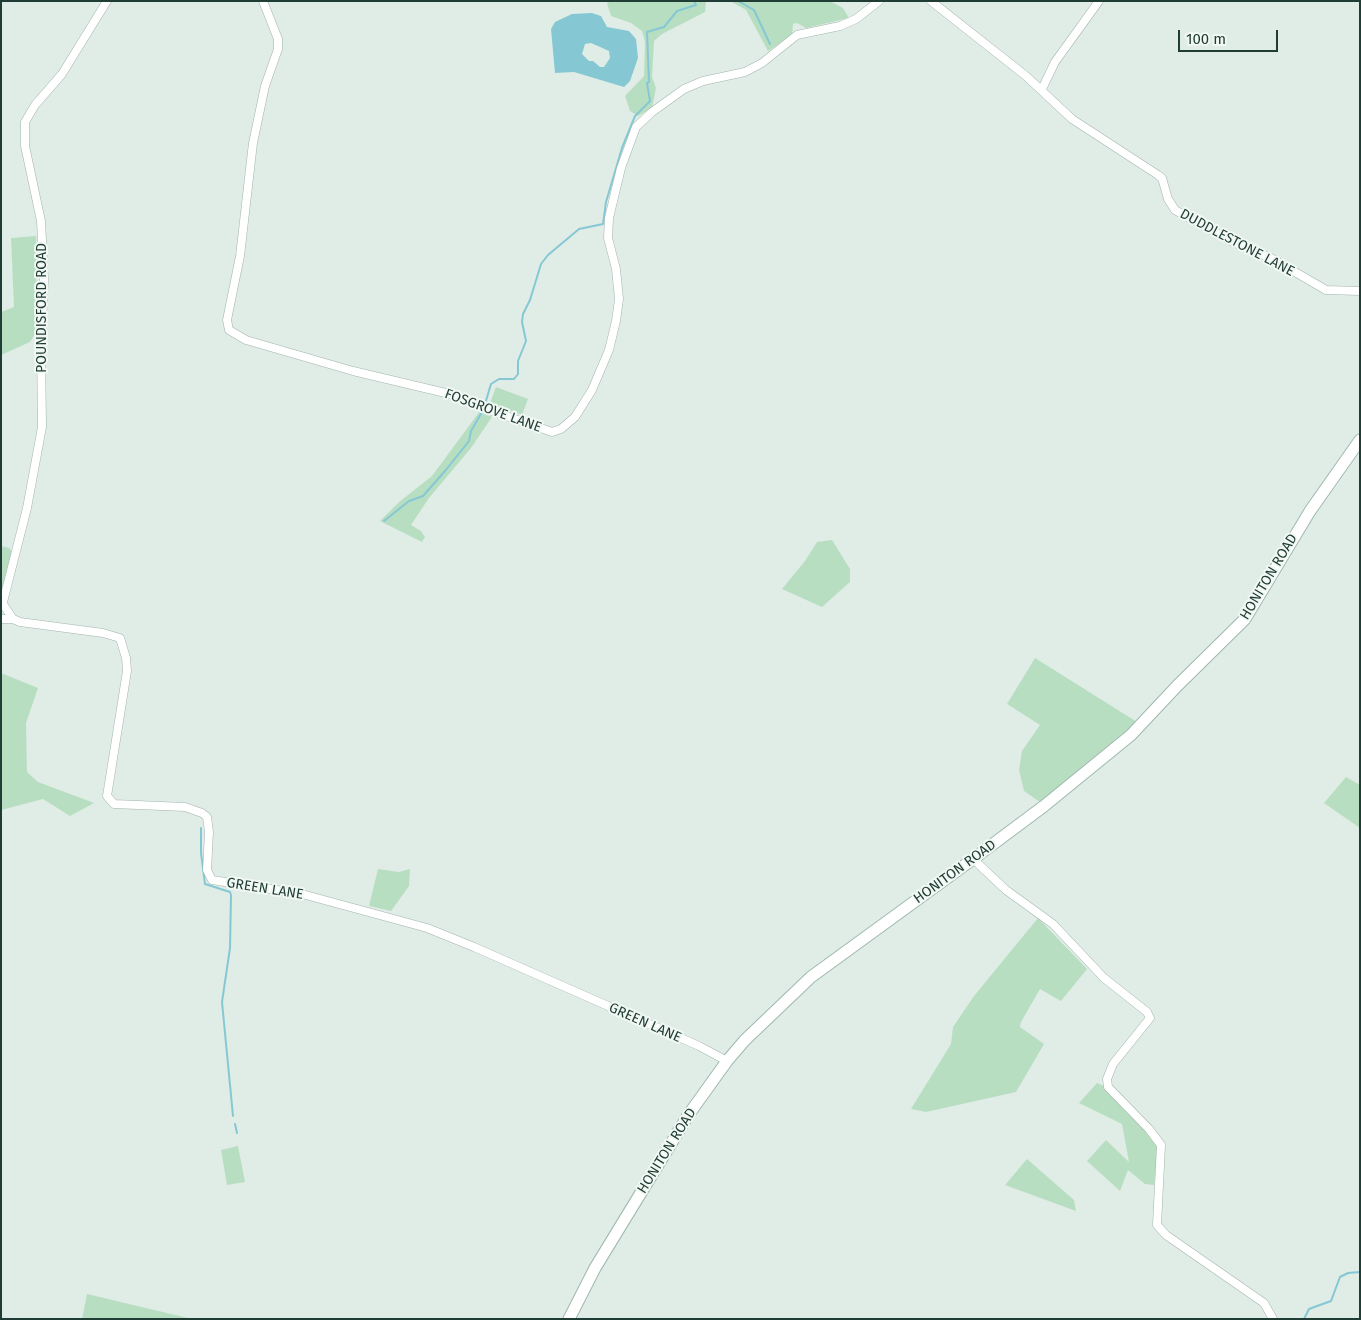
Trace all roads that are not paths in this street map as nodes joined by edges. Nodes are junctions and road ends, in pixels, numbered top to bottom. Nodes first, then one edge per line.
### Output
1 (107, 1) edge
2 (263, 1) edge
3 (879, 1) edge
4 (931, 1) edge
5 (1099, 1) edge
6 (1042, 89) junction
7 (1360, 291) edge
8 (1360, 440) edge
9 (2, 605) edge
10 (13, 618) junction
11 (1, 619) edge
12 (973, 860) junction
13 (727, 1061) junction
14 (570, 1319) edge
15 (1273, 1319) edge

1 - 9 street, POUNDISFORD ROAD
2 - 3 street, FOSGROVE LANE
4 - 6 street
5 - 6 street
6 - 7 street, DUDDLESTONE LANE
8 - 12 main road, HONITON ROAD
9 - 10 street
10 - 11 street
10 - 13 street, GREEN LANE
12 - 13 main road, HONITON ROAD
12 - 15 street
13 - 14 main road, HONITON ROAD

